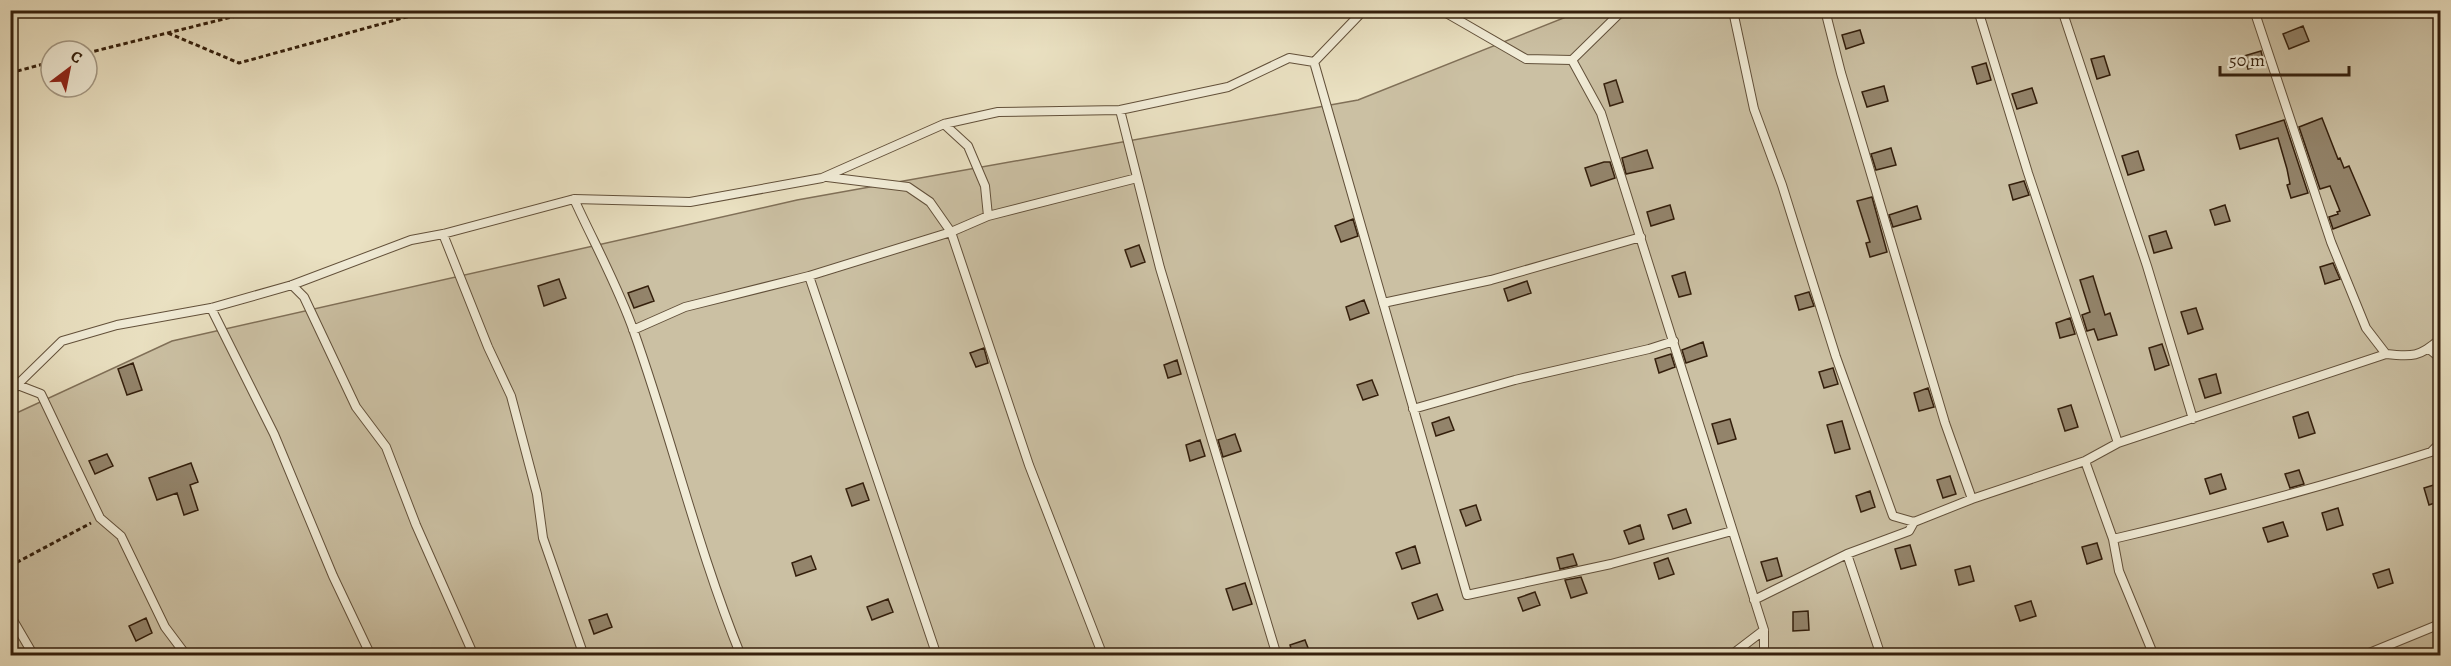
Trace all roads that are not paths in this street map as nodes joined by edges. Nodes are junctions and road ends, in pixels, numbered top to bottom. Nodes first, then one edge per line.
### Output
1 (1364, 10) edge
2 (1441, 10) edge
3 (1623, 10) edge
4 (1825, 10) edge
5 (1978, 10) edge
6 (2062, 10) edge
7 (2254, 10) edge
8 (1732, 11) edge
9 (1572, 60) junction
10 (1314, 62) junction
11 (1120, 110) junction
12 (944, 124) junction
13 (825, 177) junction
14 (1137, 178) junction
15 (574, 199) junction
16 (988, 216) junction
17 (951, 232) junction
18 (443, 234) junction
19 (1641, 237) junction
20 (809, 276) junction
21 (292, 285) junction
22 (1383, 303) junction
23 (210, 308) junction
24 (633, 330) junction
25 (2440, 339) edge
26 (1674, 340) junction
27 (2429, 350) junction
28 (2386, 354) junction
29 (2440, 358) edge
30 (14, 384) edge
31 (10, 394) edge
32 (1413, 409) junction
33 (2193, 419) junction
34 (2118, 443) junction
35 (2440, 443) edge
36 (2085, 461) junction
37 (1972, 499) junction
38 (1914, 522) junction
39 (1732, 531) junction
40 (2113, 539) junction
41 (1847, 554) junction
42 (1754, 600) junction
43 (10, 615) edge
44 (2440, 624) edge
45 (1764, 630) junction
46 (33, 656) edge
47 (191, 656) edge
48 (371, 656) edge
49 (474, 656) edge
50 (584, 656) edge
51 (741, 656) edge
52 (937, 656) edge
53 (1103, 656) edge
54 (1277, 656) edge
55 (1730, 656) edge
56 (1764, 656) edge
57 (1881, 656) edge
58 (2154, 656) edge
59 (2362, 656) edge

1 - 10 lane
2 - 9 lane
3 - 9 lane
4 - 37 lane
5 - 34 lane
6 - 33 lane
7 - 28 lane
8 - 38 lane
9 - 19 lane
10 - 11 lane
10 - 22 lane
11 - 12 lane
11 - 14 lane
12 - 13 lane
12 - 16 lane
13 - 15 lane
13 - 17 lane
14 - 16 lane
14 - 54 lane
15 - 18 lane
15 - 24 lane
16 - 17 lane
17 - 20 lane
17 - 53 lane
18 - 21 lane
18 - 50 lane
19 - 22 lane
19 - 26 lane
20 - 24 lane
20 - 52 lane
21 - 23 lane
21 - 49 lane
22 - 32 lane
23 - 30 lane
23 - 48 lane
24 - 51 lane
25 - 27 lane
26 - 32 lane
26 - 39 lane
27 - 28 lane
27 - 29 lane
28 - 33 lane
30 - 31 lane
30 - 47 lane
32 - 39 lane
33 - 34 lane
34 - 36 lane
35 - 40 lane
36 - 37 lane
36 - 40 lane
37 - 38 lane
38 - 41 lane
39 - 42 lane
40 - 58 lane
41 - 42 lane
41 - 57 lane
42 - 45 lane
43 - 46 lane
44 - 59 lane
45 - 55 lane
45 - 56 lane

